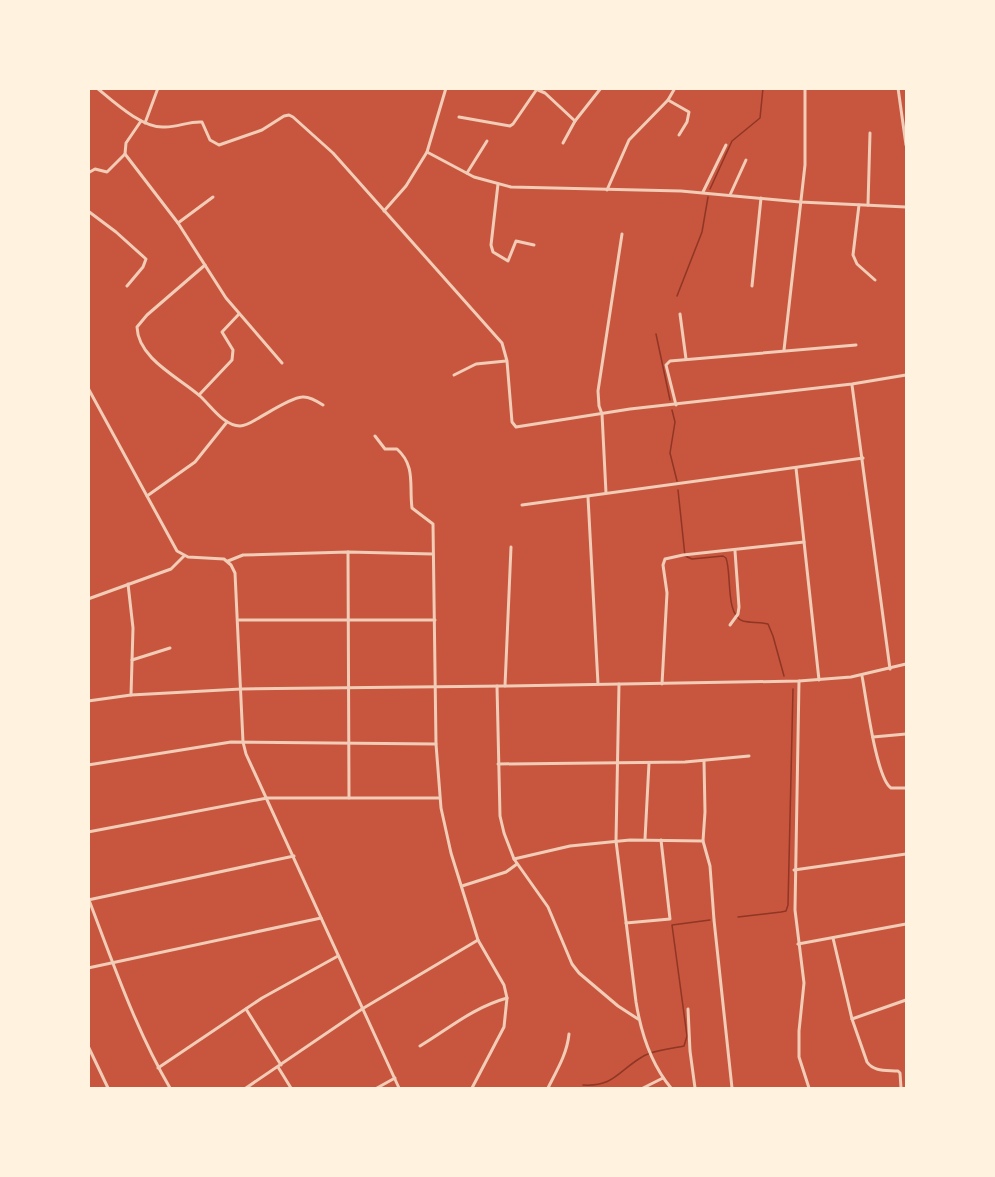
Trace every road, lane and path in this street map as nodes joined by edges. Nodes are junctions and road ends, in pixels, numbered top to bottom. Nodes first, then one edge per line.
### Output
1 (97, 88) edge
2 (158, 88) edge
3 (446, 88) edge
4 (548, 88) edge
5 (601, 88) edge
6 (675, 88) edge
7 (805, 88) edge
8 (897, 88) edge
9 (537, 89) edge
10 (545, 93) junction
11 (668, 100) junction
12 (459, 117) dead end
13 (143, 122) junction
14 (575, 122) junction
15 (870, 133) dead end
16 (679, 135) dead end
17 (906, 140) edge
18 (487, 141) dead end
19 (563, 143) dead end
20 (726, 145) dead end
21 (906, 145) edge
22 (427, 152) junction
23 (125, 154) junction
24 (746, 160) dead end
25 (88, 173) edge
26 (466, 173) junction
27 (498, 184) junction
28 (607, 190) junction
29 (703, 192) junction
30 (730, 195) junction
31 (213, 197) dead end
32 (761, 198) junction
33 (800, 202) junction
34 (859, 205) junction
35 (868, 206) junction
36 (906, 207) edge
37 (384, 211) junction
38 (88, 212) edge
39 (178, 223) junction
40 (622, 234) dead end
41 (534, 245) dead end
42 (205, 265) junction
43 (875, 280) dead end
44 (127, 286) dead end
45 (752, 286) dead end
46 (680, 314) dead end
47 (239, 315) junction
48 (856, 345) dead end
49 (784, 350) junction
50 (686, 358) junction
51 (507, 361) junction
52 (282, 363) dead end
53 (454, 375) dead end
54 (906, 375) edge
55 (852, 384) junction
56 (88, 388) edge
57 (199, 395) junction
58 (323, 405) dead end
59 (675, 405) junction
60 (602, 414) junction
61 (227, 422) junction
62 (375, 436) dead end
63 (863, 458) junction
64 (796, 468) junction
65 (606, 494) junction
66 (147, 496) junction
67 (588, 497) junction
68 (522, 505) dead end
69 (804, 542) junction
70 (511, 548) dead end
71 (735, 551) junction
72 (348, 552) junction
73 (433, 554) junction
74 (184, 556) junction
75 (228, 561) junction
76 (128, 584) junction
77 (88, 599) edge
78 (239, 620) junction
79 (348, 620) junction
80 (435, 620) junction
81 (730, 625) dead end
82 (170, 648) dead end
83 (132, 660) junction
84 (906, 664) edge
85 (890, 669) junction
86 (862, 675) junction
87 (819, 680) junction
88 (798, 681) junction
89 (598, 684) junction
90 (618, 684) junction
91 (662, 684) junction
92 (497, 686) junction
93 (505, 686) junction
94 (348, 687) junction
95 (437, 687) junction
96 (241, 689) junction
97 (131, 694) junction
98 (88, 702) edge
99 (906, 734) edge
100 (873, 737) junction
101 (243, 742) junction
102 (349, 743) junction
103 (436, 744) junction
104 (749, 756) dead end
105 (704, 761) junction
106 (616, 763) junction
107 (649, 763) junction
108 (498, 764) junction
109 (88, 765) edge
110 (906, 788) edge
111 (267, 798) junction
112 (349, 798) junction
113 (439, 798) junction
114 (88, 832) edge
115 (645, 839) junction
116 (661, 840) junction
117 (703, 841) junction
118 (616, 842) junction
119 (906, 854) edge
120 (294, 856) junction
121 (514, 859) junction
122 (517, 864) junction
123 (794, 870) junction
124 (462, 886) junction
125 (88, 900) edge
126 (322, 918) junction
127 (626, 923) junction
128 (906, 924) edge
129 (833, 938) junction
130 (478, 940) junction
131 (798, 944) junction
132 (338, 956) junction
133 (113, 962) junction
134 (88, 968) edge
135 (507, 998) junction
136 (906, 1000) edge
137 (362, 1008) junction
138 (246, 1009) junction
139 (688, 1009) dead end
140 (852, 1018) junction
141 (639, 1020) junction
142 (569, 1034) dead end
143 (88, 1046) edge
144 (420, 1046) dead end
145 (279, 1066) junction
146 (158, 1068) junction
147 (394, 1078) junction
148 (663, 1078) junction
149 (108, 1089) edge
150 (170, 1089) edge
151 (246, 1089) edge
152 (291, 1089) edge
153 (377, 1089) edge
154 (399, 1089) edge
155 (472, 1089) edge
156 (548, 1089) edge
157 (643, 1089) edge
158 (671, 1089) edge
159 (695, 1089) edge
160 (732, 1089) edge
161 (809, 1089) edge
162 (902, 1089) edge

1 - 13 street
2 - 13 street
3 - 22 street
4 - 10 street
5 - 14 street
6 - 11 street
7 - 33 street
8 - 17 street
9 - 10 street
9 - 12 street
10 - 14 street
11 - 16 street
11 - 28 street
13 - 23 street
13 - 37 street
14 - 19 street
15 - 35 street
17 - 21 street
18 - 26 street
20 - 29 street
22 - 26 street
22 - 37 street
23 - 25 street
23 - 39 street
24 - 30 street
26 - 27 street
27 - 28 street
27 - 41 street
28 - 29 street
29 - 30 street
30 - 32 street
31 - 39 street
32 - 33 street
32 - 45 street
33 - 34 street
33 - 49 street
34 - 35 street
34 - 43 street
35 - 36 street
37 - 51 street
38 - 44 street
39 - 42 street
40 - 60 street
42 - 47 street
42 - 57 street
46 - 50 street
47 - 52 street
47 - 57 street
48 - 49 street
49 - 50 street
50 - 59 street
51 - 53 street
51 - 60 street
54 - 55 street
55 - 59 street
55 - 63 street
56 - 66 street
57 - 61 street
58 - 61 street
59 - 60 street
60 - 65 street
61 - 66 street
62 - 73 street
63 - 64 street
63 - 85 street
64 - 65 street
64 - 69 street
65 - 67 street
66 - 74 street
67 - 68 street
67 - 89 street
69 - 71 street
69 - 87 street
70 - 93 street
71 - 81 street
71 - 91 street
72 - 73 street
72 - 75 street
72 - 79 street
73 - 80 street
74 - 75 street
74 - 76 street
75 - 78 street
76 - 77 street
76 - 83 street
78 - 79 street
78 - 96 street
79 - 80 street
79 - 94 street
80 - 95 street
82 - 83 street
83 - 97 street
84 - 85 street
85 - 86 street
86 - 87 street
86 - 100 street
87 - 88 street
88 - 91 street
88 - 123 street
89 - 90 street
89 - 93 street
90 - 91 street
90 - 106 street
92 - 93 street
92 - 95 street
92 - 108 street
94 - 95 street
94 - 96 street
94 - 102 street
95 - 103 street
96 - 97 street
96 - 101 street
97 - 98 street
99 - 100 street
100 - 110 street
101 - 102 street
101 - 109 street
101 - 111 street
102 - 103 street
102 - 112 street
103 - 113 street
104 - 105 street
105 - 107 street
105 - 117 street
106 - 107 street
106 - 108 street
106 - 118 street
107 - 115 street
108 - 121 street
111 - 112 street
111 - 114 street
111 - 120 street
112 - 113 street
113 - 124 street
115 - 116 street
115 - 118 street
116 - 117 street
116 - 127 street
117 - 160 street
118 - 121 street
118 - 127 street
119 - 123 street
120 - 125 street
120 - 126 street
121 - 122 street
122 - 124 street
122 - 141 street
123 - 131 street
124 - 130 street
125 - 133 street
126 - 132 street
126 - 133 street
127 - 141 street
128 - 129 street
129 - 131 street
129 - 140 street
130 - 135 street
130 - 137 street
131 - 161 street
132 - 137 street
132 - 138 street
133 - 134 street
133 - 146 street
135 - 144 street
135 - 155 street
136 - 140 street
137 - 145 street
137 - 147 street
138 - 145 street
138 - 146 street
139 - 159 street
140 - 162 street
141 - 148 street
142 - 156 street
143 - 149 street
145 - 151 street
145 - 152 street
146 - 150 street
147 - 153 street
147 - 154 street
148 - 157 street
148 - 158 street

